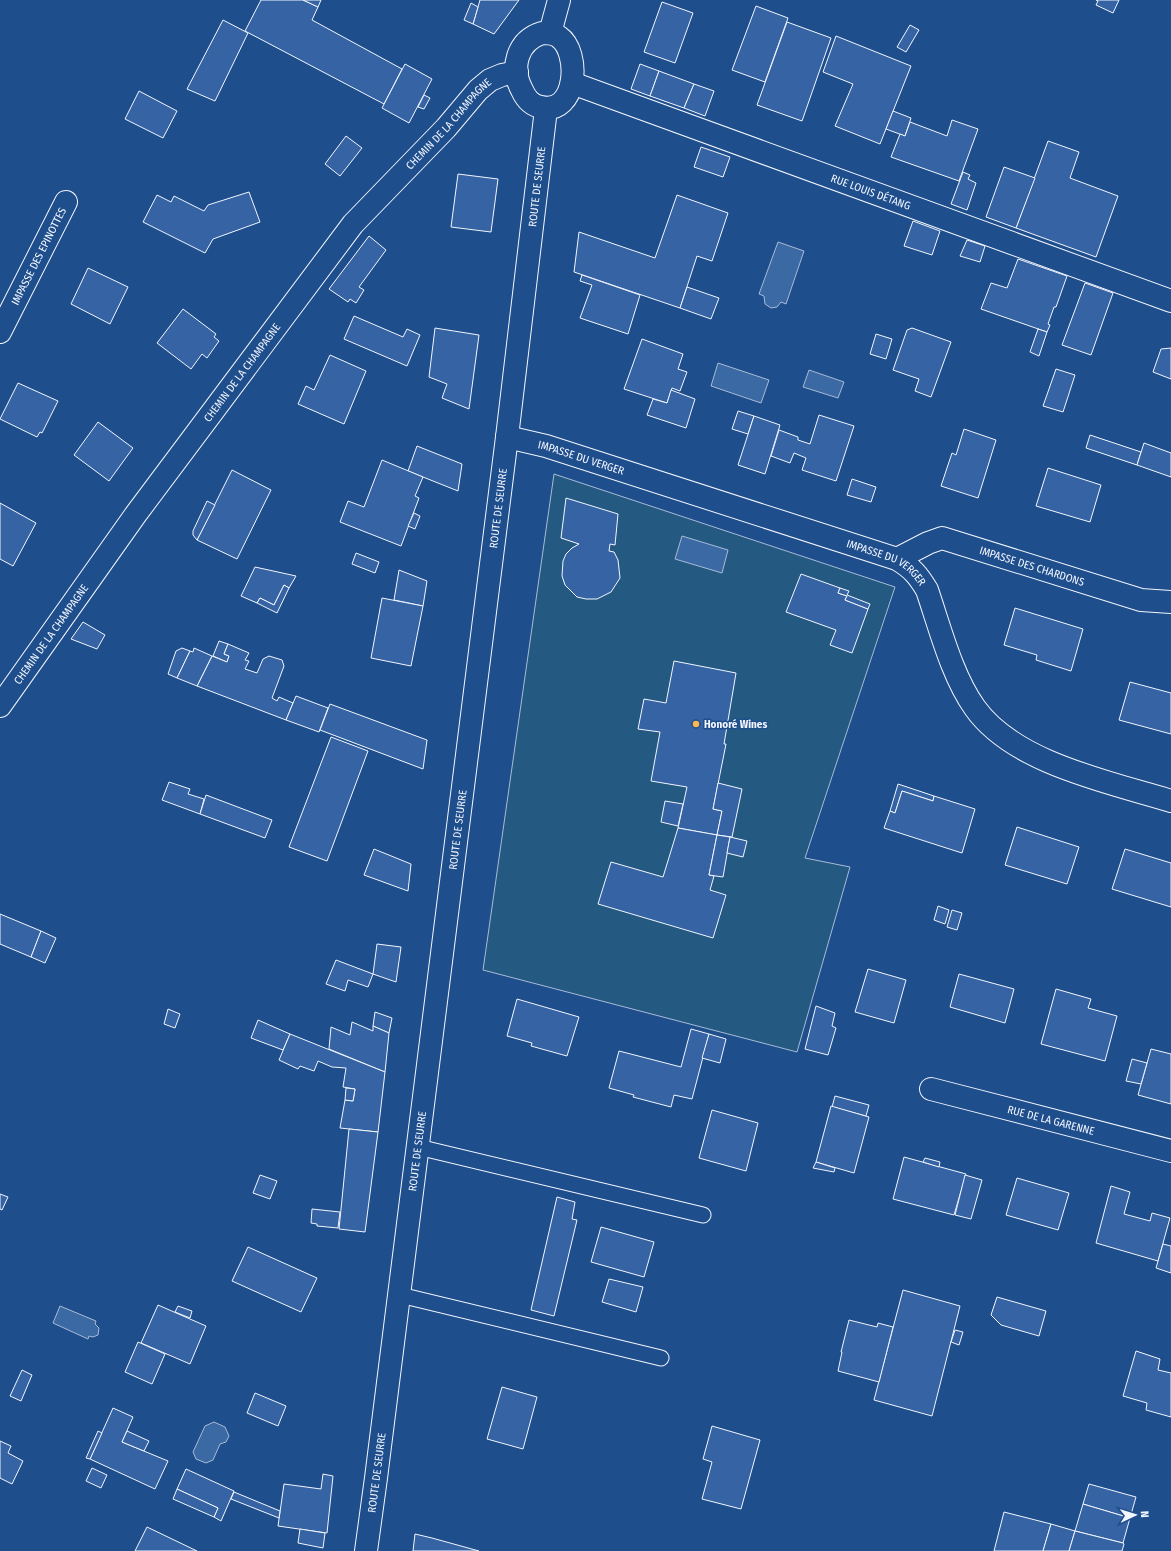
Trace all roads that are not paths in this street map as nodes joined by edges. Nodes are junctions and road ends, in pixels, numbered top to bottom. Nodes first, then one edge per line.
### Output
1 (559, 0) edge
2 (550, 33) junction
3 (517, 72) junction
4 (572, 83) junction
5 (546, 109) junction
6 (66, 202) dead end
7 (1171, 300) edge
8 (0, 332) edge
9 (507, 437) junction
10 (898, 559) junction
11 (1171, 602) edge
12 (0, 706) edge
13 (1171, 801) edge
14 (931, 1089) dead end
15 (418, 1147) junction
16 (1171, 1151) edge
17 (703, 1215) dead end
18 (400, 1295) junction
19 (661, 1358) dead end
20 (366, 1551) edge

1 - 2 street
2 - 3 street
2 - 4 street
3 - 5 street
3 - 12 street, CHEMIN DE LA CHAMPAGNE
4 - 5 street
4 - 7 street, RUE LOUIS DÉTANG
5 - 9 street, ROUTE DE SEURRE
6 - 8 street, IMPASSE DES EPINOTTES
9 - 10 street, IMPASSE DU VERGER
9 - 15 street, ROUTE DE SEURRE
10 - 11 street, IMPASSE DES CHARDONS
10 - 13 street, IMPASSE DU VERGER
14 - 16 street, RUE DE LA GARENNE
15 - 17 lane
15 - 18 street, ROUTE DE SEURRE
18 - 19 lane
18 - 20 street, ROUTE DE SEURRE

